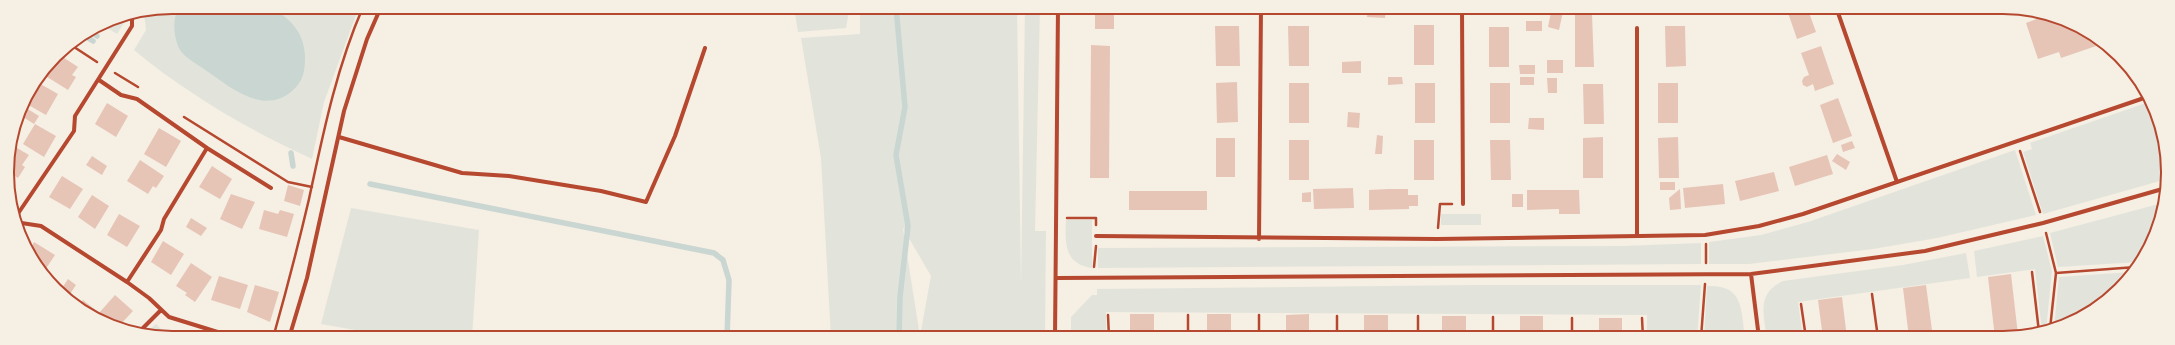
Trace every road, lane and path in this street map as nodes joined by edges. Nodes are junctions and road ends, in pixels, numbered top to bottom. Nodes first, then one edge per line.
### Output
1 (360, 14) edge
2 (378, 14) edge
3 (1058, 14) edge
4 (1261, 14) edge
5 (1462, 14) edge
6 (1838, 14) edge
7 (132, 19) edge
8 (1637, 28) dead end
9 (75, 48) edge
10 (704, 48) dead end
11 (107, 68) junction
12 (99, 80) junction
13 (140, 89) dead end
14 (2143, 98) edge
15 (180, 114) dead end
16 (339, 137) junction
17 (206, 148) junction
18 (1897, 182) junction
19 (311, 187) junction
20 (271, 188) dead end
21 (2160, 190) edge
22 (327, 191) junction
23 (1463, 204) joint
24 (19, 213) edge
25 (22, 223) edge
26 (1096, 236) dead end
27 (1637, 236) junction
28 (1259, 239) junction
29 (1437, 239) junction
30 (2129, 268) edge
31 (2032, 272) dead end
32 (2056, 273) dead end
33 (1751, 274) junction
34 (1056, 278) junction
35 (127, 282) junction
36 (1872, 294) dead end
37 (1801, 304) dead end
38 (161, 310) junction
39 (1108, 315) dead end
40 (1188, 315) dead end
41 (1259, 315) dead end
42 (1337, 316) dead end
43 (1418, 316) dead end
44 (1493, 317) dead end
45 (1572, 318) dead end
46 (1642, 318) dead end
47 (2038, 327) edge
48 (143, 328) edge
49 (214, 331) edge
50 (275, 331) edge
51 (291, 331) edge
52 (1055, 331) edge
53 (1109, 331) edge
54 (1188, 331) edge
55 (1259, 331) edge
56 (1337, 331) edge
57 (1418, 331) edge
58 (1493, 331) edge
59 (1572, 331) edge
60 (1642, 331) edge
61 (1758, 331) edge
62 (1805, 331) edge
63 (1877, 331) edge

1 - 19 path
2 - 16 street
3 - 34 street
4 - 28 street
5 - 23 street
6 - 18 street
7 - 11 street
8 - 27 street
9 - 11 path
10 - 16 street
11 - 12 street
11 - 13 path
12 - 17 street
12 - 24 street
14 - 18 street
15 - 19 path
16 - 22 street
17 - 20 street
17 - 35 street
18 - 27 street
19 - 22 path
19 - 50 path
21 - 33 street
22 - 51 street
23 - 29 path
25 - 35 street
26 - 28 street
27 - 29 street
28 - 29 street
30 - 32 path
31 - 47 path
33 - 34 street
33 - 61 street
34 - 52 street
35 - 38 street
36 - 63 path
37 - 62 path
38 - 48 street
38 - 49 street
39 - 53 path
40 - 54 path
41 - 55 path
42 - 56 path
43 - 57 path
44 - 58 path
45 - 59 path
46 - 60 path

